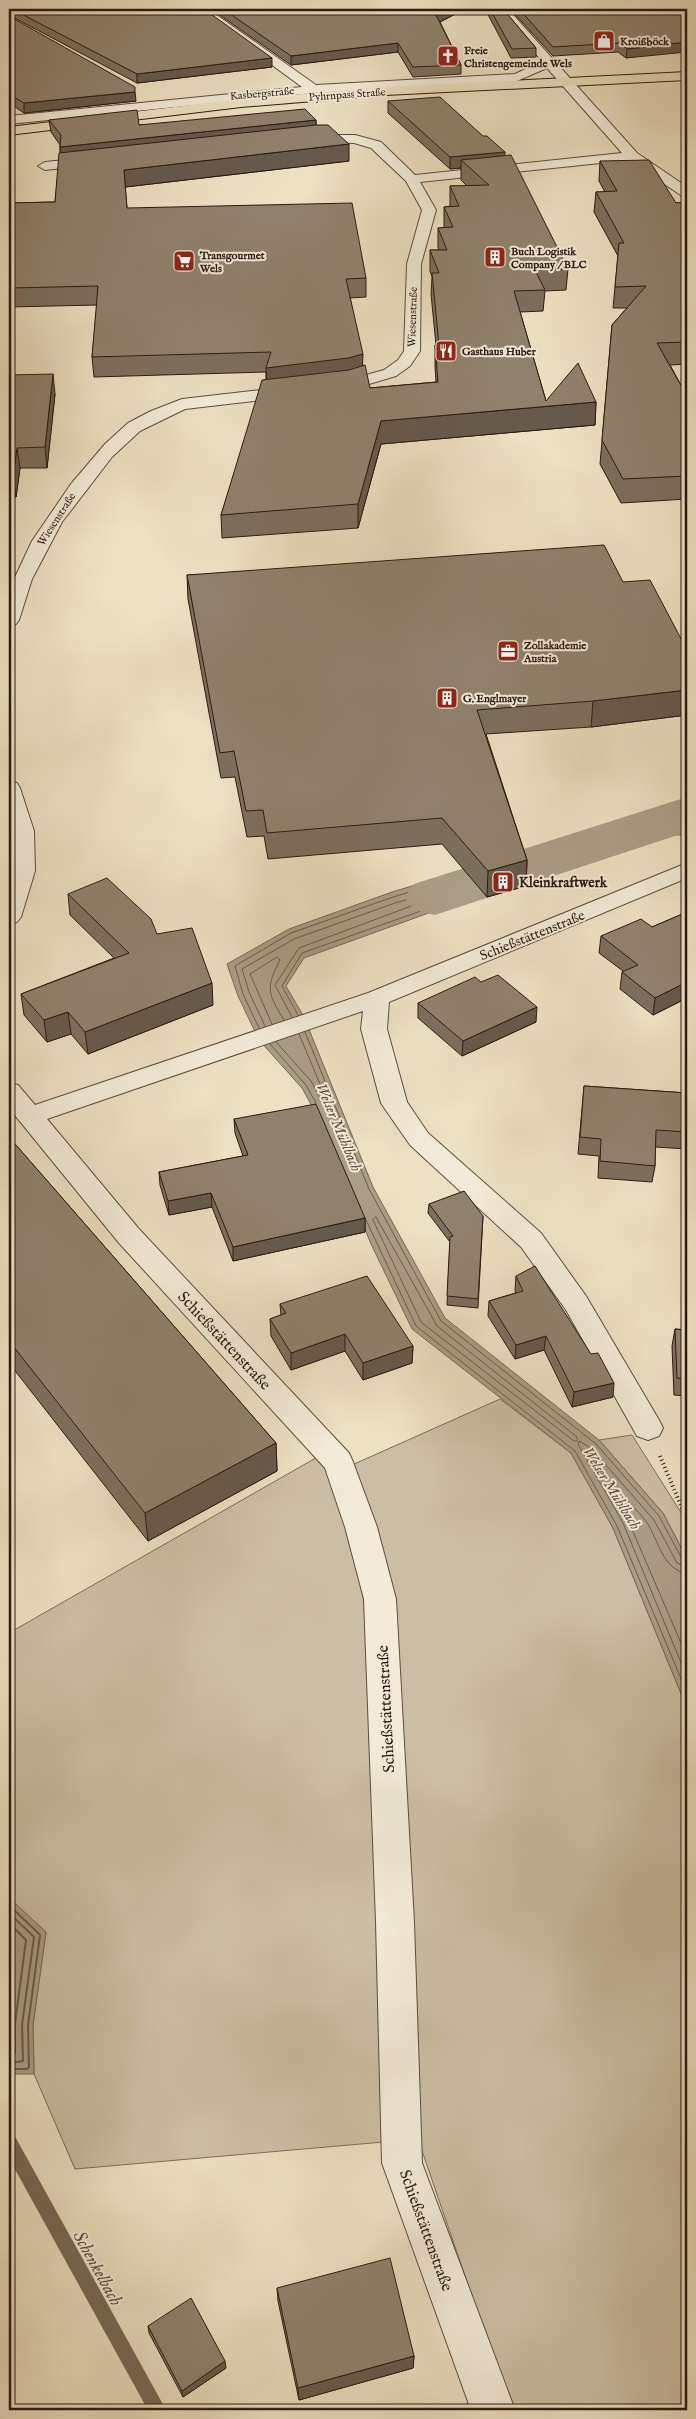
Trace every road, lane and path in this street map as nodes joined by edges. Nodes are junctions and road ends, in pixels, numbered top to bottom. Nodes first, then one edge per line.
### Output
1 (201, 9) edge
2 (502, 9) edge
3 (550, 62) junction
4 (517, 76) junction
5 (687, 76) edge
6 (571, 86) junction
7 (687, 86) edge
8 (313, 89) junction
9 (144, 94) dead end
10 (160, 103) junction
11 (9, 120) edge
12 (9, 131) edge
13 (288, 139) edge
14 (9, 141) edge
15 (632, 156) junction
16 (111, 159) edge
17 (45, 166) dead end
18 (412, 179) junction
19 (687, 194) edge
20 (9, 620) edge
21 (9, 788) edge
22 (687, 870) edge
23 (17, 871) edge
24 (9, 917) edge
25 (376, 998) junction
26 (9, 1092) edge
27 (30, 1116) junction
28 (648, 1428) joint
29 (687, 1520) edge
30 (493, 2410) edge

1 - 8 street
2 - 3 street
3 - 4 street, Kasbergstraße
3 - 6 street
4 - 6 street, Kasbergstraße
4 - 8 street, Kasbergstraße
5 - 6 main road, Pyhrnpass Straße
6 - 7 main road, Pyhrnpass Straße
6 - 12 main road, Pyhrnpass Straße
6 - 14 main road, Pyhrnpass Straße
6 - 15 street
8 - 10 street, Kasbergstraße
9 - 10 street
10 - 11 street, Kasbergstraße
13 - 18 street, Wiesenstraße
15 - 18 street
15 - 19 street
16 - 17 street
18 - 20 street, Wiesenstraße
21 - 23 street
22 - 25 street, Schießstättenstraße
23 - 24 street
25 - 27 street, Schießstättenstraße
25 - 28 street
26 - 27 street, Schießstättenstraße
27 - 30 street, Schießstättenstraße
28 - 29 path

